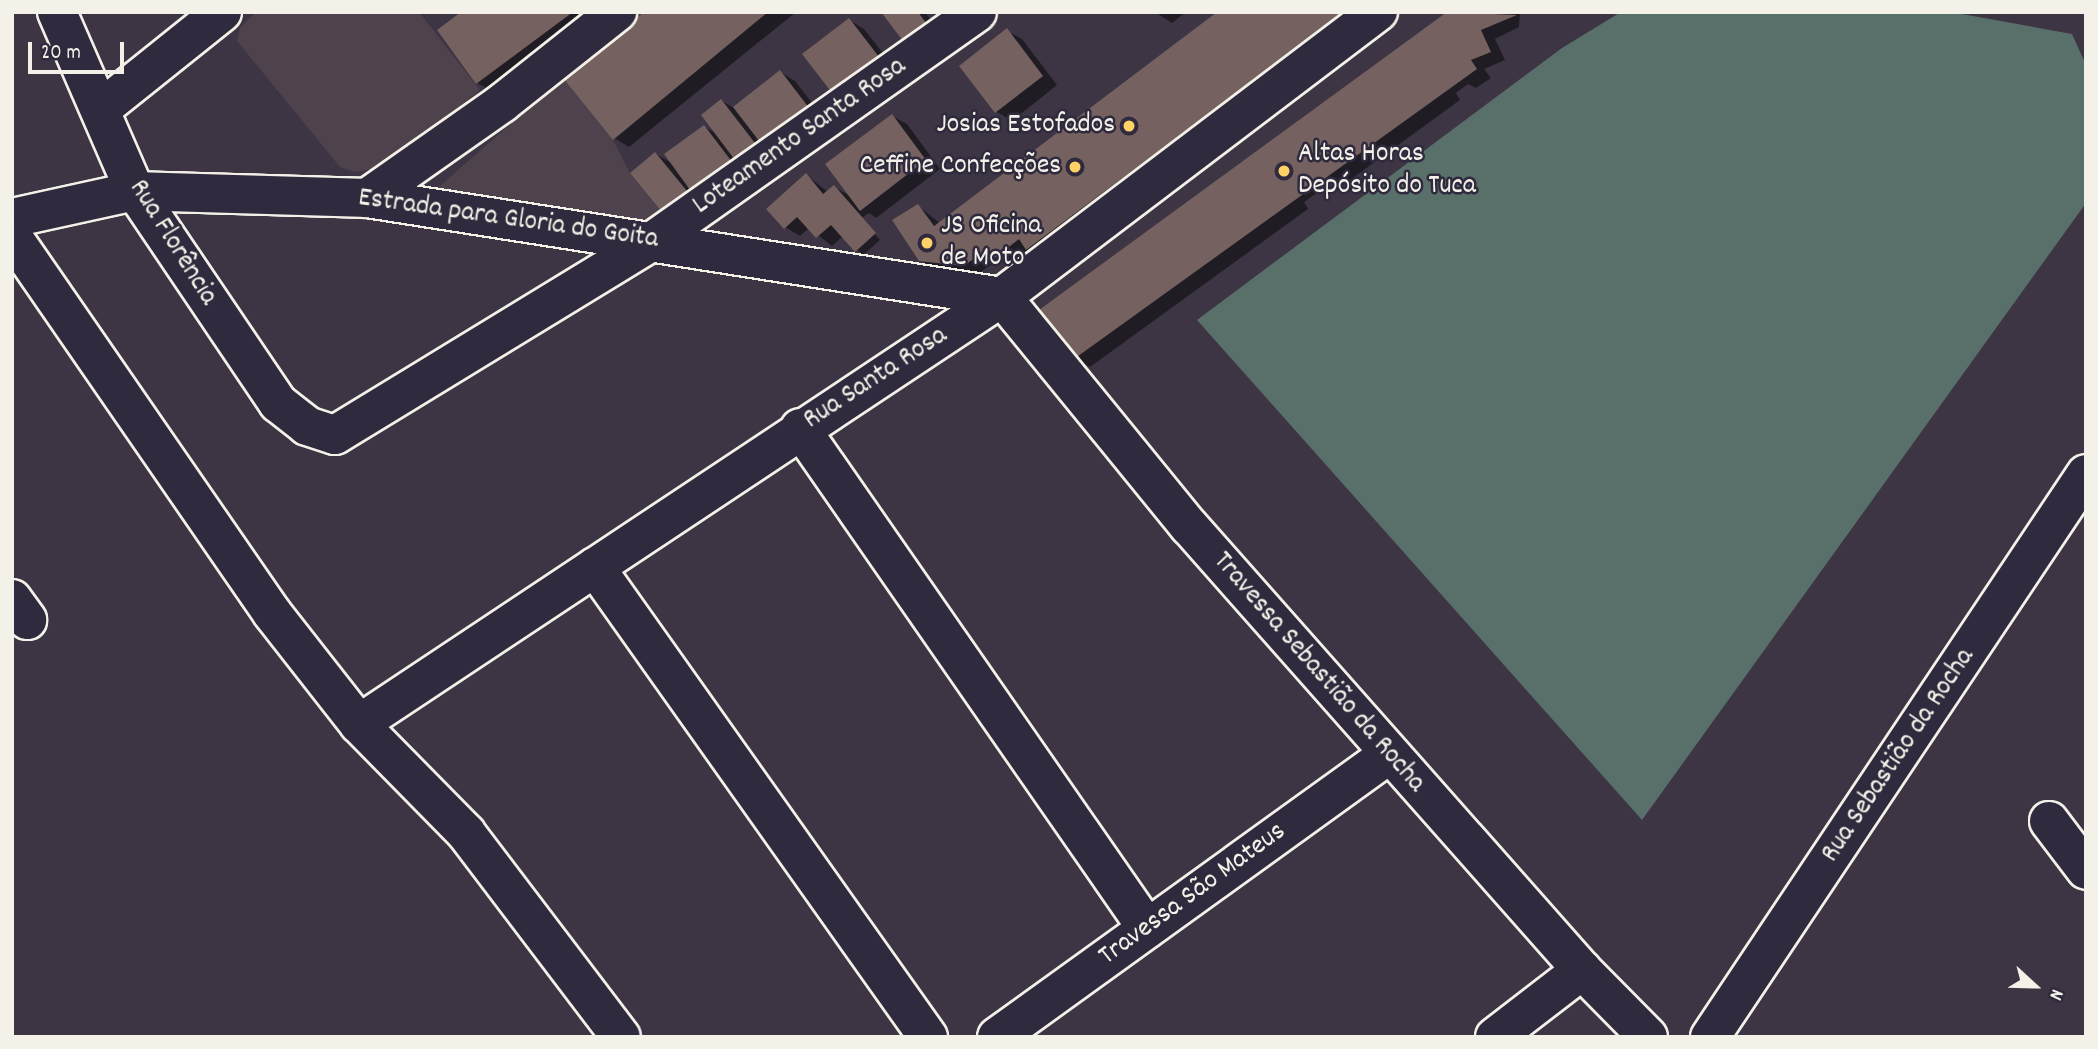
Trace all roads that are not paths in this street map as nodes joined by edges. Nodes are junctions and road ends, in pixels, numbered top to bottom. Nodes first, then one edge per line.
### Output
1 (57, 12) edge
2 (222, 12) edge
3 (617, 12) edge
4 (977, 12) edge
5 (1378, 12) edge
6 (102, 108) junction
7 (135, 191) junction
8 (367, 198) junction
9 (12, 218) edge
10 (654, 240) junction
11 (19, 259) edge
12 (1002, 297) junction
13 (800, 428) junction
14 (335, 435) joint
15 (2081, 493) edge
16 (595, 567) junction
17 (359, 724) junction
18 (1390, 754) junction
19 (2049, 821) dead end
20 (2086, 870) edge
21 (1147, 928) junction
22 (1582, 970) junction
23 (621, 1037) edge
24 (928, 1037) edge
25 (997, 1037) edge
26 (1495, 1037) edge
27 (1648, 1037) edge
28 (1710, 1037) edge

1 - 6 street, Rua Florência
2 - 6 street
3 - 8 street
4 - 10 street, Loteamento Santa Rosa
5 - 12 street, Rua Santa Rosa
6 - 7 street, Rua Florência
7 - 8 street, Estrada para Gloria do Goita
7 - 9 street, Estrada para Gloria do Goita
7 - 14 street, Rua Florência
8 - 10 street, Estrada para Gloria do Goita
10 - 12 street, Estrada para Gloria do Goita
10 - 14 street, Loteamento Santa Rosa
11 - 17 street
12 - 13 street, Rua Santa Rosa
12 - 18 street, Travessa Sebastião da Rocha
13 - 16 street, Rua Santa Rosa
13 - 21 street
15 - 28 street, Rua Sebastião da Rocha
16 - 17 street, Rua Santa Rosa
16 - 24 street
17 - 23 street
18 - 21 street, Travessa São Mateus
18 - 22 street, Travessa Sebastião da Rocha
19 - 20 street
21 - 25 street, Travessa São Mateus
22 - 26 street
22 - 27 street, Travessa Sebastião da Rocha

